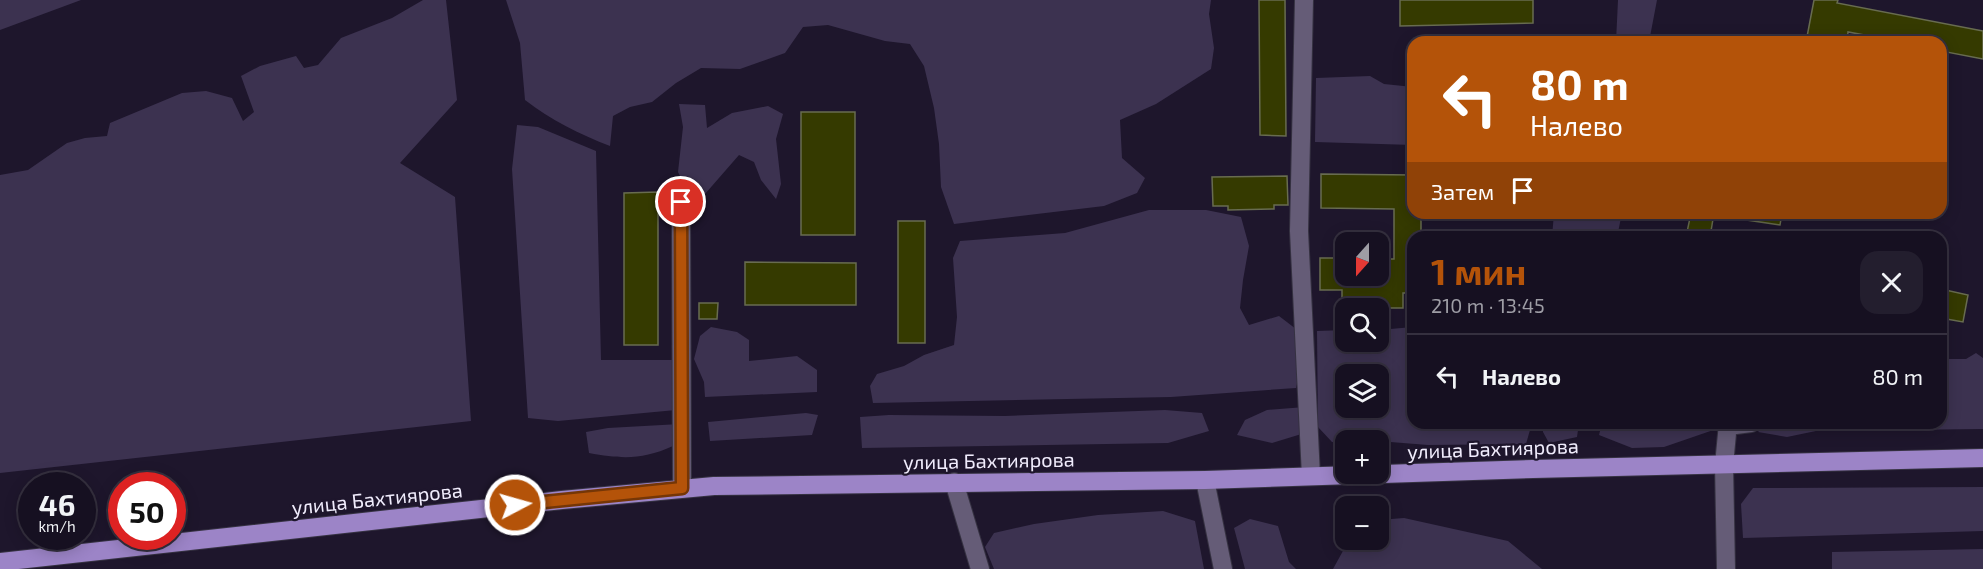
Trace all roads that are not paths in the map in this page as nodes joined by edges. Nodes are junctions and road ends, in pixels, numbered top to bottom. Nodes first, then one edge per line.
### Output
1 (1304, 0) edge
2 (681, 202) dead end
3 (1728, 429) edge
4 (1983, 458) edge
5 (1724, 465) junction
6 (1311, 476) junction
7 (1205, 480) junction
8 (954, 482) junction
9 (682, 488) junction
10 (0, 562) edge
11 (980, 569) edge
12 (1223, 569) edge
13 (1726, 569) edge

1 - 6 street
2 - 9 street
3 - 5 street
4 - 5 main road, улица Бахтиярова
5 - 6 main road, улица Бахтиярова
5 - 13 street
6 - 7 main road, улица Бахтиярова
7 - 8 main road, улица Бахтиярова
7 - 12 street
8 - 9 main road, улица Бахтиярова
8 - 11 street
9 - 10 main road, улица Бахтиярова

